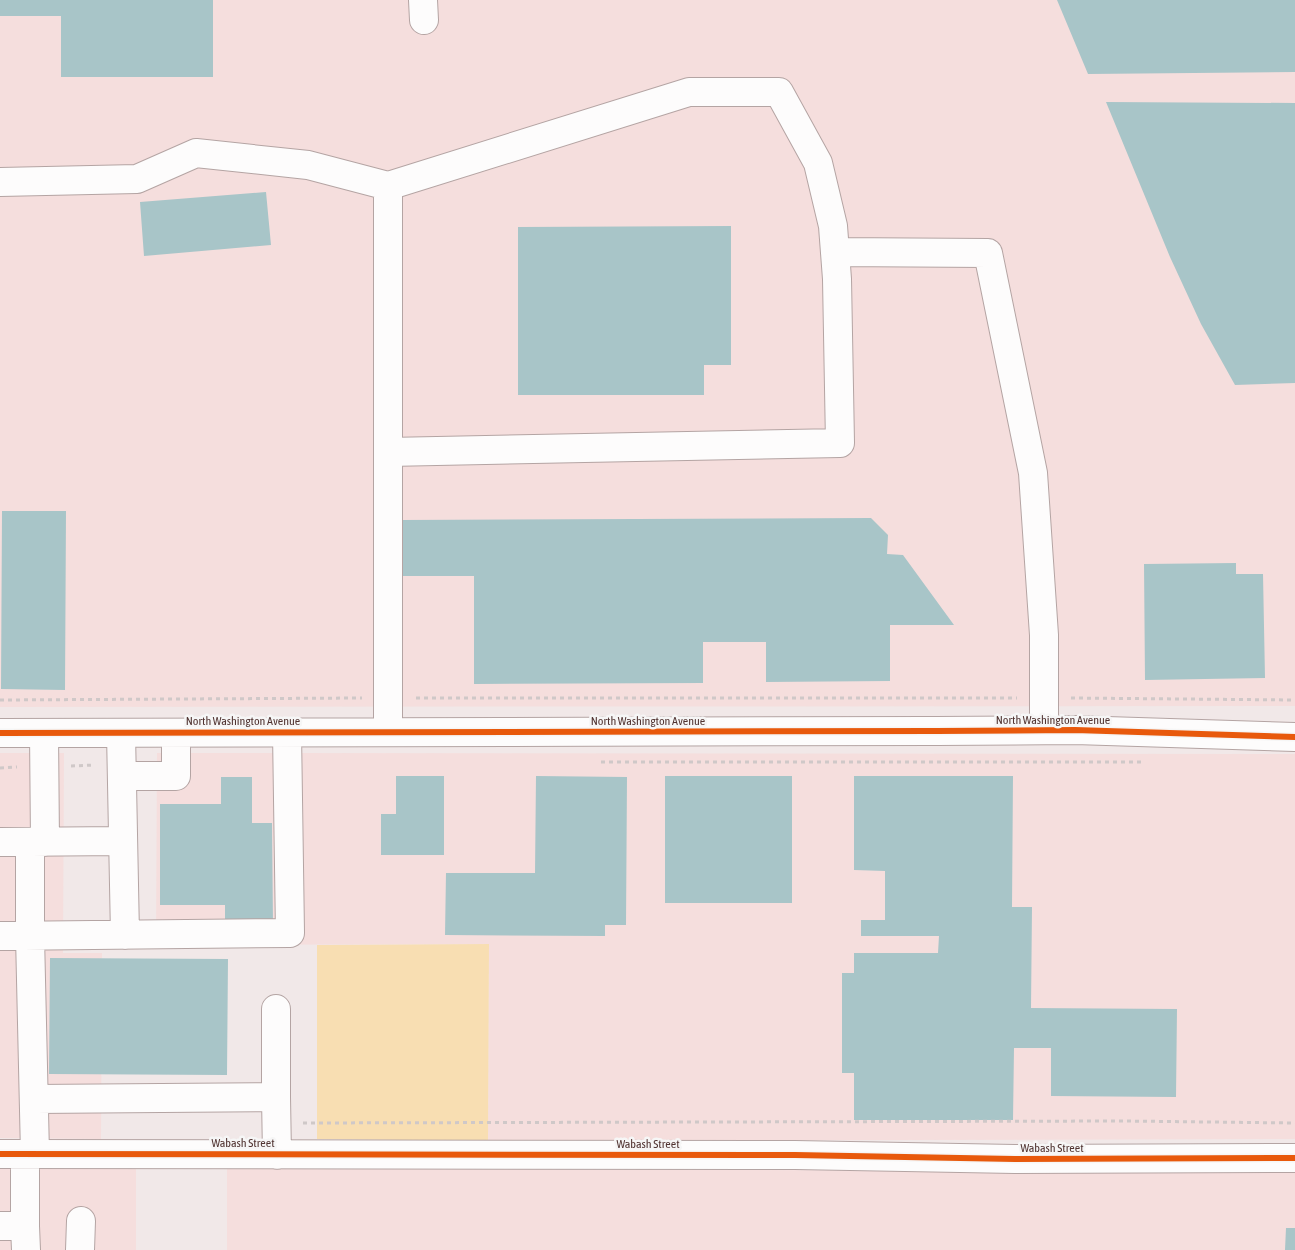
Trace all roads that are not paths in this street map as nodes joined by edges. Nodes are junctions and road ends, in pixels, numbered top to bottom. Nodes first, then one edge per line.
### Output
1 (0, 182) edge
2 (388, 186) junction
3 (835, 252) junction
4 (388, 452) junction
5 (1044, 730) junction
6 (287, 732) junction
7 (388, 732) junction
8 (0, 733) edge
9 (44, 733) junction
10 (121, 733) junction
11 (176, 733) junction
12 (1295, 737) edge
13 (122, 770) junction
14 (123, 841) junction
15 (0, 842) edge
16 (38, 842) junction
17 (125, 935) junction
18 (0, 936) edge
19 (30, 936) junction
20 (276, 1009) dead end
21 (34, 1099) junction
22 (277, 1110) junction
23 (20, 1154) edge
24 (277, 1155) junction
25 (1295, 1158) edge
26 (81, 1221) dead end
27 (17, 1234) edge
28 (80, 1250) edge

1 - 2 street
2 - 3 street
2 - 4 street
3 - 4 street
3 - 5 street
4 - 7 street
5 - 7 street, North Washington Avenue
5 - 12 street, North Washington Avenue
6 - 7 street, North Washington Avenue
6 - 11 street, North Washington Avenue
6 - 17 street
8 - 9 street, North Washington Avenue
9 - 10 street, North Washington Avenue
9 - 16 street
10 - 11 street, North Washington Avenue
10 - 13 street
11 - 13 street
13 - 14 street
14 - 16 street
14 - 17 street
15 - 16 street
16 - 19 street
17 - 19 street
18 - 19 street
19 - 21 street
20 - 22 street
21 - 22 street
21 - 23 street
22 - 24 street
23 - 24 street, Wabash Street
23 - 27 street
24 - 25 street, Wabash Street
26 - 28 street

